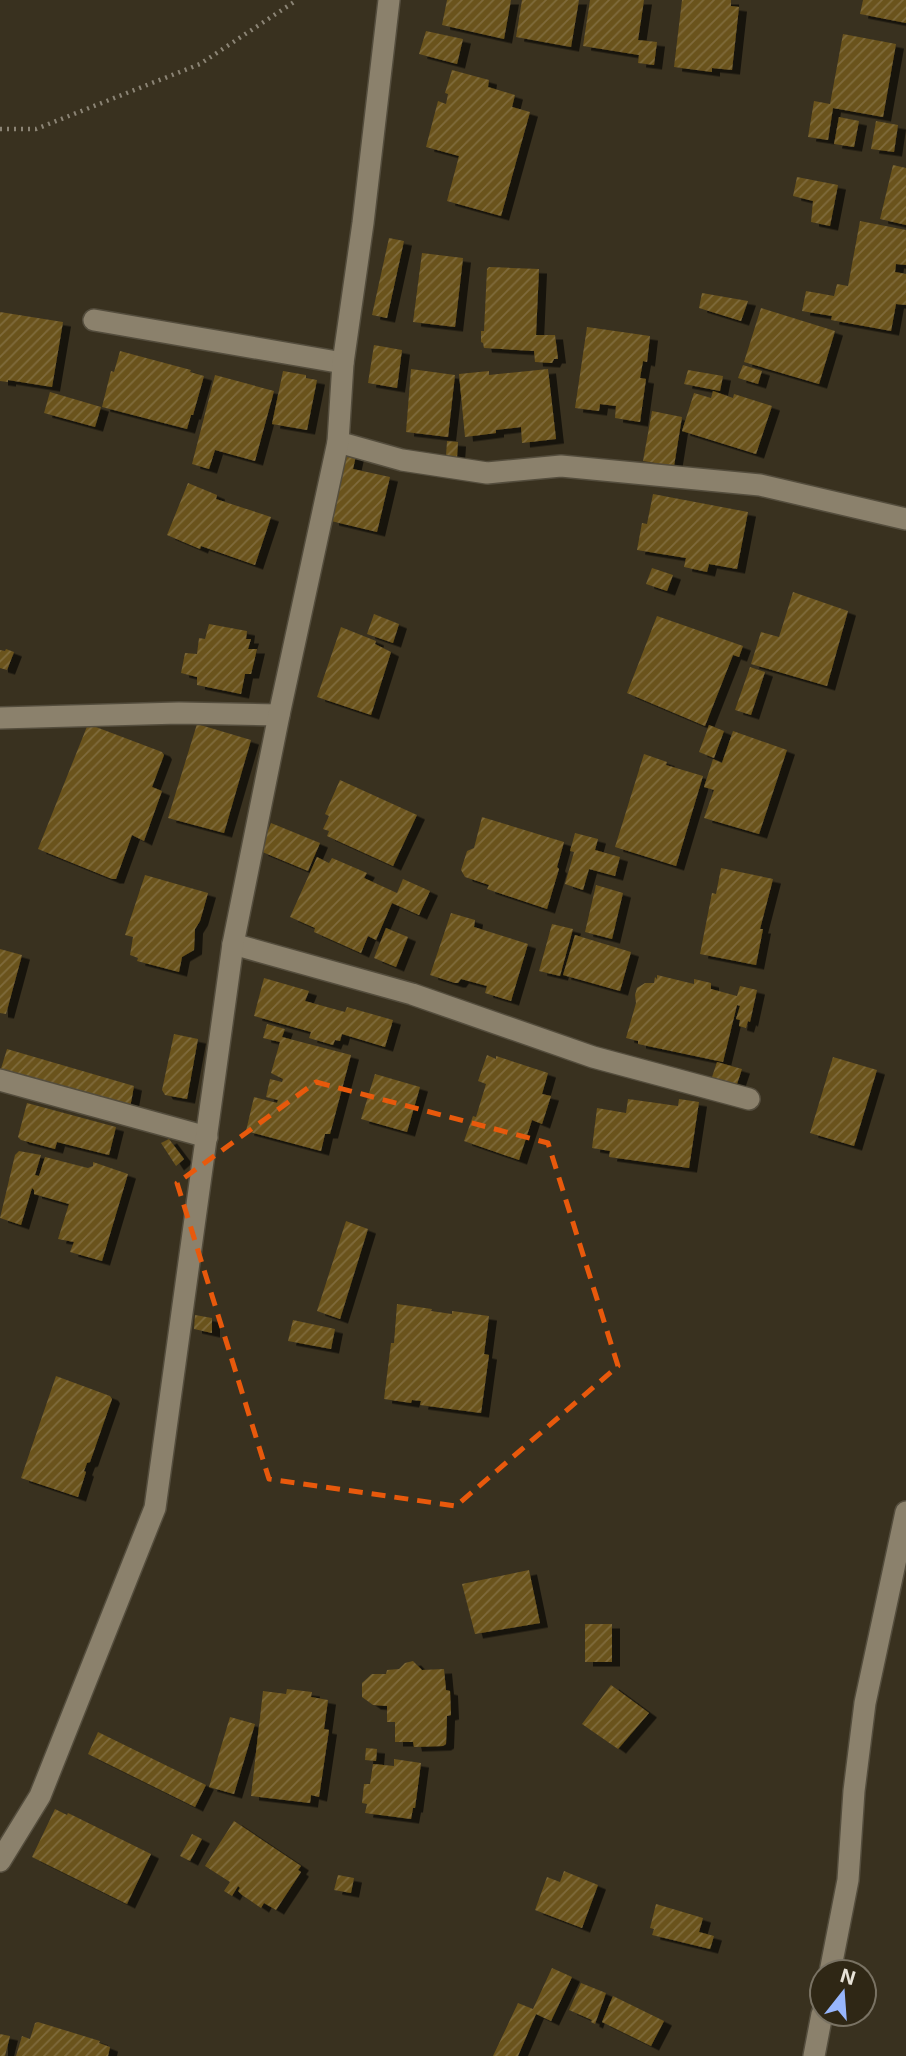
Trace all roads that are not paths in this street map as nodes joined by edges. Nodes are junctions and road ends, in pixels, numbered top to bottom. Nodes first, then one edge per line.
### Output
1 (389, 0) edge
2 (94, 320) dead end
3 (343, 363) junction
4 (338, 442) junction
5 (906, 519) edge
6 (279, 715) junction
7 (0, 718) edge
8 (233, 944) junction
9 (0, 1080) edge
10 (749, 1099) dead end
11 (207, 1137) junction
12 (906, 1512) edge
13 (0, 1861) edge
14 (833, 1958) edge
15 (819, 2028) edge
16 (814, 2056) edge

1 - 3 street
2 - 3 street
3 - 4 street
4 - 5 street
4 - 6 street
6 - 7 street
6 - 8 street
8 - 10 street
8 - 11 street
9 - 11 street
11 - 13 street
12 - 14 street
15 - 16 street

